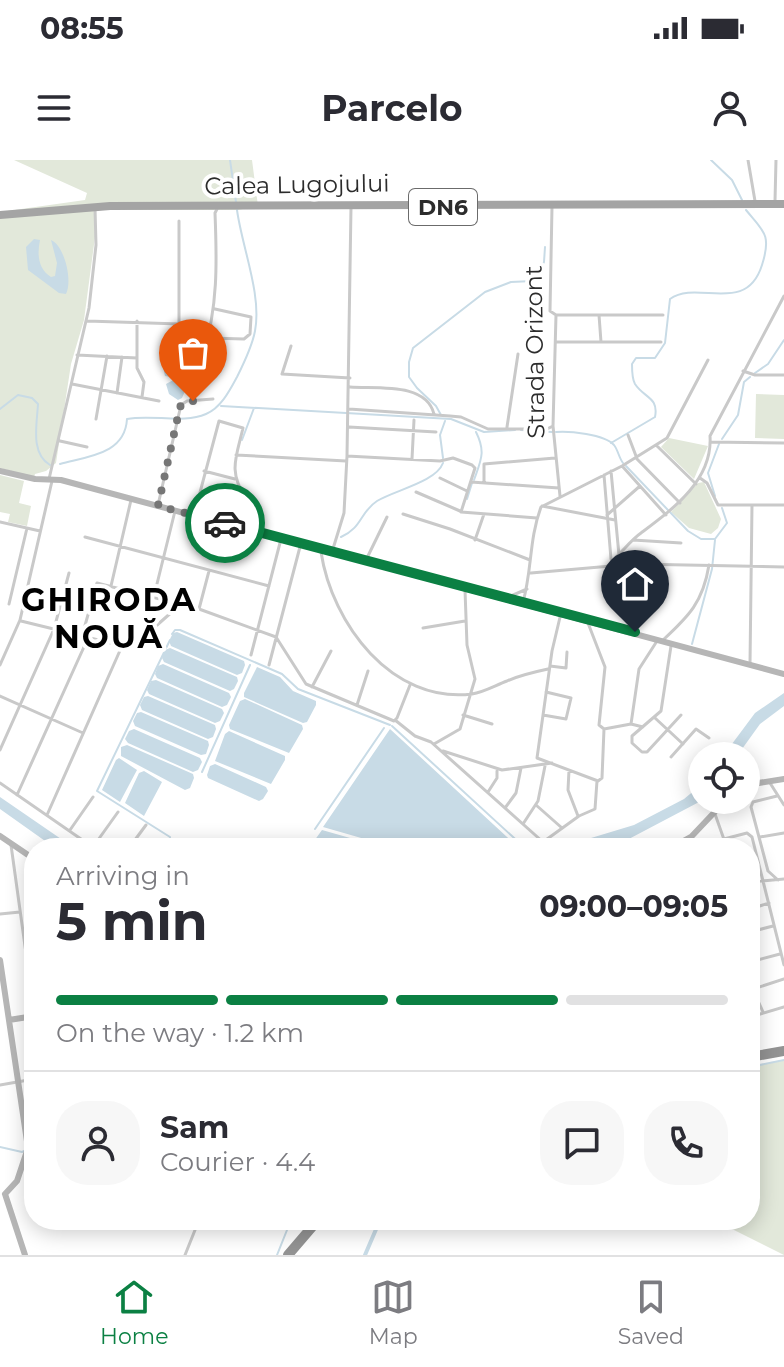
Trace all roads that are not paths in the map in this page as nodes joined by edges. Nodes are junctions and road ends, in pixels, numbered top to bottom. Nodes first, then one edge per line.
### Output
1 (748, 160) edge
2 (776, 160) edge
3 (755, 205) junction
4 (781, 205) edge
5 (351, 207) junction
6 (552, 207) junction
7 (97, 208) junction
8 (215, 210) junction
9 (0, 215) edge
10 (179, 221) dead end
11 (784, 296) edge
12 (215, 309) junction
13 (556, 315) junction
14 (599, 315) junction
15 (663, 315) dead end
16 (87, 321) junction
17 (137, 321) junction
18 (179, 324) junction
19 (212, 325) junction
20 (208, 338) junction
21 (556, 342) junction
22 (601, 342) junction
23 (661, 342) dead end
24 (291, 346) dead end
25 (518, 354) dead end
26 (77, 355) junction
27 (203, 355) dead end
28 (107, 356) junction
29 (122, 357) junction
30 (137, 358) junction
31 (708, 360) dead end
32 (743, 371) junction
33 (784, 375) edge
34 (350, 378) junction
35 (72, 384) junction
36 (350, 387) junction
37 (100, 389) junction
38 (117, 393) junction
39 (142, 397) junction
40 (213, 399) dead end
41 (159, 401) dead end
42 (349, 409) junction
43 (434, 414) junction
44 (96, 419) dead end
45 (414, 420) dead end
46 (553, 426) junction
47 (349, 427) junction
48 (507, 427) junction
49 (414, 431) junction
50 (436, 432) dead end
51 (628, 435) dead end
52 (59, 441) junction
53 (710, 442) junction
54 (784, 443) edge
55 (656, 445) junction
56 (87, 447) dead end
57 (236, 455) junction
58 (636, 457) junction
59 (346, 458) junction
60 (555, 458) junction
61 (412, 459) junction
62 (622, 466) junction
63 (0, 471) edge
64 (204, 471) junction
65 (611, 471) junction
66 (604, 475) junction
67 (440, 478) dead end
68 (699, 478) junction
69 (51, 479) junction
70 (235, 479) junction
71 (471, 482) junction
72 (484, 483) junction
73 (696, 484) junction
74 (640, 486) junction
75 (559, 488) junction
76 (467, 491) junction
77 (416, 492) dead end
78 (560, 496) junction
79 (132, 499) junction
80 (246, 499) dead end
81 (680, 503) junction
82 (752, 505) junction
83 (784, 505) edge
84 (158, 506) junction
85 (542, 506) junction
86 (176, 510) junction
87 (615, 510) junction
88 (460, 511) junction
89 (668, 513) junction
90 (403, 514) dead end
91 (484, 514) junction
92 (194, 515) junction
93 (387, 517) dead end
94 (607, 517) junction
95 (537, 518) junction
96 (615, 520) junction
97 (0, 523) edge
98 (27, 528) junction
99 (40, 531) junction
100 (85, 537) dead end
101 (282, 538) junction
102 (475, 540) junction
103 (632, 540) junction
104 (301, 543) junction
105 (681, 543) dead end
106 (120, 547) junction
107 (321, 549) junction
108 (332, 552) junction
109 (619, 555) junction
110 (163, 558) junction
111 (612, 559) junction
112 (365, 560) junction
113 (530, 560) junction
114 (612, 565) junction
115 (711, 565) junction
116 (751, 567) junction
117 (784, 567) edge
118 (209, 571) junction
119 (69, 573) dead end
120 (531, 573) junction
121 (111, 586) junction
122 (269, 586) junction
123 (465, 587) junction
124 (527, 589) junction
125 (154, 596) junction
126 (506, 598) junction
127 (523, 602) junction
128 (9, 604) dead end
129 (181, 604) junction
130 (199, 609) junction
131 (561, 612) junction
132 (587, 619) junction
133 (20, 620) junction
134 (465, 621) junction
135 (423, 628) dead end
136 (54, 629) junction
137 (257, 630) junction
138 (82, 636) junction
139 (276, 637) junction
140 (89, 638) junction
141 (664, 640) junction
142 (122, 646) junction
143 (331, 651) dead end
144 (567, 652) dead end
145 (251, 655) dead end
146 (750, 664) junction
147 (0, 665) edge
148 (269, 665) dead end
149 (550, 667) junction
150 (368, 671) dead end
151 (784, 674) edge
152 (410, 685) junction
153 (312, 687) junction
154 (546, 692) junction
155 (470, 694) junction
156 (0, 696) edge
157 (20, 705) junction
158 (357, 705) junction
159 (463, 715) junction
160 (543, 715) junction
161 (681, 715) dead end
162 (655, 718) junction
163 (52, 719) junction
164 (395, 720) junction
165 (492, 724) dead end
166 (631, 724) junction
167 (644, 726) junction
168 (604, 729) junction
169 (668, 730) junction
170 (83, 733) junction
171 (709, 738) dead end
172 (683, 744) junction
173 (434, 745) junction
174 (439, 749) junction
175 (0, 750) edge
176 (671, 757) dead end
177 (540, 760) junction
178 (536, 766) junction
179 (521, 768) junction
180 (569, 768) junction
181 (497, 769) junction
182 (600, 779) junction
183 (784, 779) edge
184 (0, 783) edge
185 (770, 783) junction
186 (760, 784) edge
187 (488, 792) junction
188 (17, 795) junction
189 (777, 796) junction
190 (93, 797) dead end
191 (536, 805) junction
192 (784, 805) edge
193 (505, 808) junction
194 (118, 812) dead end
195 (713, 814) edge
196 (714, 814) edge
197 (47, 815) junction
198 (578, 816) junction
199 (523, 824) junction
200 (146, 825) dead end
201 (562, 828) junction
202 (69, 831) junction
203 (784, 833) edge
204 (0, 836) edge
205 (759, 837) joint
206 (79, 838) edge
207 (101, 838) edge
208 (136, 838) edge
209 (539, 838) edge
210 (549, 838) edge
211 (689, 838) edge
212 (724, 838) edge
213 (729, 838) edge
214 (752, 838) edge
215 (760, 841) edge
216 (11, 843) junction
217 (24, 852) edge
218 (760, 869) edge
219 (784, 879) edge
220 (778, 880) junction
221 (760, 881) edge
222 (763, 881) junction
223 (769, 903) junction
224 (760, 906) edge
225 (21, 912) junction
226 (0, 914) edge
227 (774, 926) junction
228 (760, 930) edge
229 (24, 936) edge
230 (780, 954) junction
231 (760, 959) edge
232 (0, 960) edge
233 (784, 965) edge
234 (784, 979) edge
235 (760, 986) edge
236 (760, 1006) edge
237 (784, 1007) edge
238 (764, 1013) junction
239 (760, 1014) edge
240 (24, 1016) edge
241 (0, 1020) edge
242 (9, 1020) junction
243 (784, 1051) edge
244 (760, 1055) edge
245 (24, 1081) edge
246 (18, 1082) junction
247 (0, 1085) edge
248 (24, 1122) edge
249 (24, 1160) edge
250 (2, 1193) edge
251 (195, 1230) edge
252 (309, 1230) edge
253 (25, 1255) edge
254 (185, 1255) edge
255 (288, 1255) edge

1 - 3 street
2 - 4 street
3 - 4 main road, Calea Lugojului / DN6
3 - 7 main road, Calea Lugojului / DN6
4 - 6 main road, Calea Lugojului / DN6
5 - 6 main road, Calea Lugojului / DN6
5 - 8 main road, Calea Lugojului / DN6
5 - 34 street
6 - 13 street, Strada Orizont
7 - 8 main road, Calea Lugojului / DN6
7 - 9 main road, DN6
7 - 16 street
8 - 12 street
10 - 18 street
11 - 32 street
12 - 19 street
12 - 20 street
13 - 14 street
13 - 21 street, Strada Orizont
14 - 15 street
14 - 22 street
16 - 17 street
16 - 26 street
17 - 18 street
17 - 30 street
18 - 19 street
19 - 20 street
20 - 27 street
21 - 22 street
21 - 46 street, Strada Orizont
22 - 23 street
24 - 34 street
25 - 48 street
26 - 28 street
26 - 35 street
28 - 29 street
28 - 37 street
29 - 30 street
29 - 38 street
30 - 39 street
31 - 55 street
32 - 33 street
32 - 53 street
34 - 36 street
35 - 37 street
35 - 52 street
36 - 42 street
36 - 43 street
37 - 38 street
37 - 44 street
38 - 39 street
39 - 41 street
40 - 84 street
42 - 43 street
42 - 47 street
43 - 48 street
45 - 49 street
46 - 48 street
46 - 60 street, Strada Orizont
47 - 49 street
47 - 59 street
49 - 50 street
49 - 61 street
51 - 58 street
52 - 56 street
52 - 69 street
53 - 54 street
53 - 68 street
55 - 58 street
55 - 73 street
57 - 59 street
57 - 64 street
57 - 70 street
58 - 62 street
58 - 81 street
59 - 61 street
59 - 108 street
60 - 72 street
60 - 75 street, Strada Orizont
61 - 71 street
62 - 65 street
62 - 74 street
63 - 69 street
64 - 70 street
64 - 92 street
65 - 66 street
65 - 87 street
66 - 78 street
66 - 94 street
67 - 76 street
68 - 73 street
68 - 82 street
69 - 79 street
69 - 99 street
70 - 80 street
71 - 72 street
71 - 76 street
72 - 75 street
73 - 81 street
74 - 87 street
74 - 89 street
75 - 78 street, Strada Orizont
76 - 88 street
77 - 88 street
78 - 85 street
79 - 84 street
79 - 106 street
81 - 89 street
82 - 83 street
82 - 116 street
84 - 86 street
85 - 94 street
85 - 95 street
86 - 92 street
86 - 110 street
87 - 94 street
87 - 96 street
88 - 91 street
89 - 103 street
90 - 102 street
91 - 95 street
91 - 102 street
92 - 101 street
93 - 112 street
94 - 96 street
94 - 111 street
95 - 113 street
96 - 109 street
97 - 98 street
98 - 99 street
98 - 128 street
99 - 133 street
100 - 106 street
101 - 104 street
101 - 122 street
102 - 113 street
103 - 105 street
103 - 109 street
104 - 107 street
104 - 139 street
106 - 110 street
106 - 121 street
107 - 108 street
107 - 152 street
108 - 112 street
109 - 111 street
110 - 118 street
110 - 125 street
111 - 114 street
112 - 123 street
113 - 120 street
114 - 115 street
114 - 120 street
115 - 116 street
115 - 141 street
116 - 117 street
116 - 146 street
118 - 122 street
118 - 130 street
119 - 136 street
120 - 124 street
121 - 125 street
121 - 138 street
122 - 137 street
123 - 126 street
123 - 134 street
124 - 126 street
124 - 127 street
125 - 129 street
126 - 127 street
127 - 131 street
129 - 130 street
129 - 142 street
130 - 137 street
131 - 132 street
131 - 149 street
132 - 141 street
132 - 168 street
133 - 136 street
133 - 147 street
134 - 135 street
134 - 155 street
136 - 138 street
136 - 157 street
137 - 139 street
137 - 145 street
138 - 140 street
139 - 148 street
139 - 153 street
140 - 142 street
140 - 163 street
141 - 146 street
141 - 162 street
141 - 166 street
142 - 170 street
143 - 153 street
144 - 149 street
146 - 151 street
149 - 154 street
149 - 155 street
150 - 158 street
152 - 155 street
152 - 164 street
153 - 158 street
154 - 160 street
154 - 160 street
155 - 159 street
156 - 157 street
157 - 163 street
157 - 175 street
158 - 164 street
159 - 165 street
159 - 173 street
160 - 177 street
161 - 169 street
162 - 167 street
162 - 169 street
163 - 170 street
163 - 188 street
164 - 173 street
166 - 167 street
166 - 168 street
167 - 169 street
168 - 182 street
169 - 172 street
170 - 197 street
171 - 172 street
172 - 176 street
173 - 174 street
174 - 181 street
174 - 187 street
177 - 178 street
177 - 178 street
177 - 180 street
177 - 191 street
178 - 179 street
179 - 181 street
179 - 193 street
180 - 182 street
180 - 198 street
181 - 187 street
182 - 198 street
183 - 185 street
184 - 188 street
185 - 186 street
185 - 189 street
187 - 193 street
188 - 197 street
189 - 192 street
189 - 205 street
190 - 202 street
191 - 199 street
191 - 201 street
193 - 199 street
194 - 207 street
195 - 211 street
196 - 212 street
197 - 202 street
198 - 201 street
199 - 209 street
200 - 208 street
201 - 210 street
202 - 206 street
203 - 205 street
204 - 216 street
213 - 214 street
215 - 220 street
216 - 217 street
216 - 225 street
218 - 222 street
219 - 220 street
220 - 222 street
221 - 222 street
222 - 223 street
223 - 224 street
223 - 227 street
225 - 226 street
225 - 229 street
227 - 228 street
227 - 230 street
230 - 231 street
230 - 233 street
232 - 242 street
234 - 235 street
236 - 238 street
237 - 238 street
238 - 239 street
240 - 242 street
241 - 242 street
242 - 246 street
243 - 244 highway
245 - 246 street
246 - 247 street
246 - 248 street
249 - 250 street
250 - 253 street
251 - 254 street
252 - 255 highway

